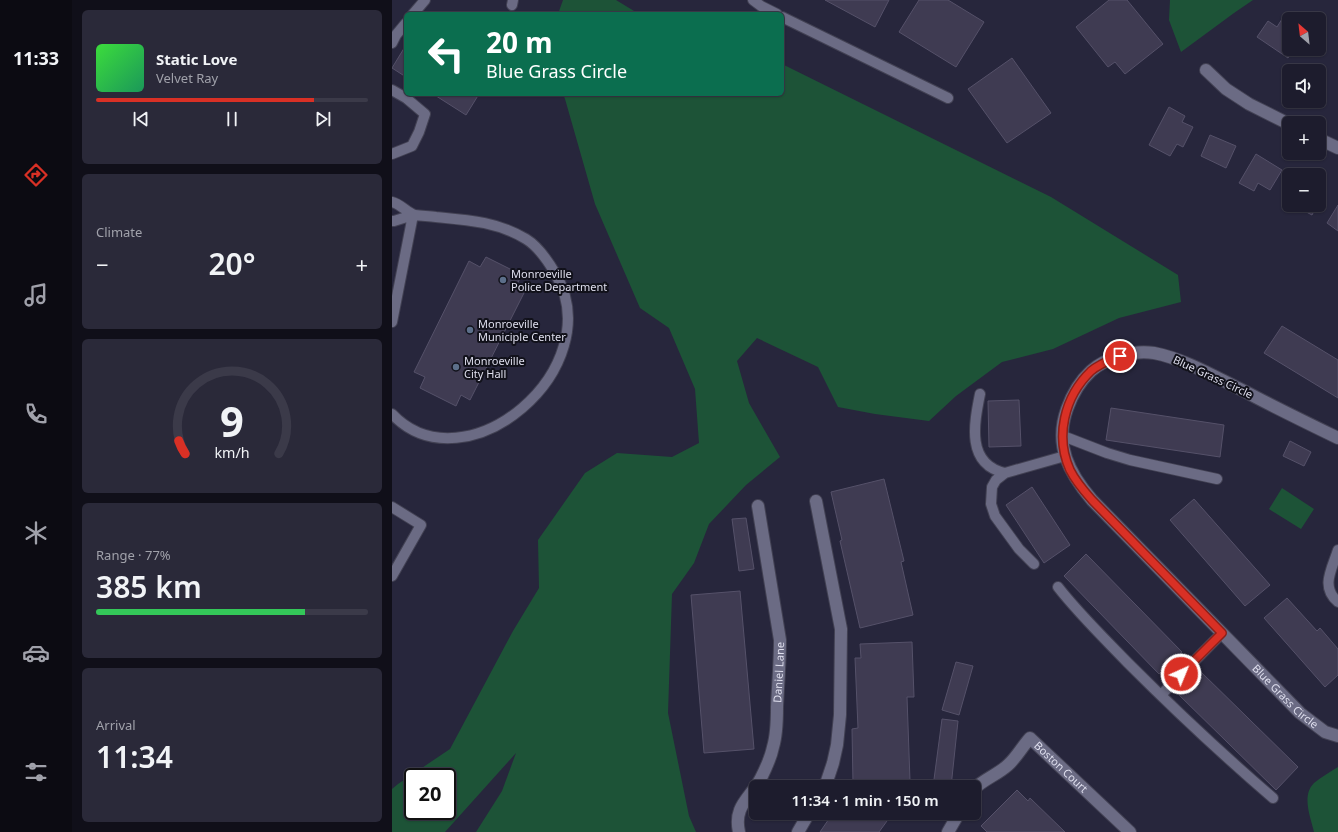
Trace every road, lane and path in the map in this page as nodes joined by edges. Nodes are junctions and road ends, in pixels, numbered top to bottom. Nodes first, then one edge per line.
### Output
1 (425, 0) edge
2 (753, 0) edge
3 (415, 12) edge
4 (773, 12) edge
5 (784, 18) edge
6 (404, 25) edge
7 (393, 37) edge
8 (1206, 70) dead end
9 (392, 90) edge
10 (948, 98) dead end
11 (1282, 120) edge
12 (1326, 142) edge
13 (1338, 148) edge
14 (392, 154) edge
15 (392, 202) edge
16 (414, 215) junction
17 (392, 221) edge
18 (392, 322) edge
19 (980, 394) dead end
20 (392, 414) edge
21 (1063, 436) junction
22 (1338, 438) edge
23 (1065, 456) junction
24 (1005, 473) junction
25 (1217, 479) dead end
26 (816, 501) dead end
27 (758, 506) dead end
28 (392, 507) edge
29 (1338, 550) edge
30 (1034, 564) dead end
31 (392, 576) edge
32 (1058, 586) dead end
33 (1338, 602) edge
34 (1222, 633) junction
35 (1161, 695) junction
36 (1338, 736) edge
37 (827, 780) edge
38 (981, 783) edge
39 (1273, 798) dead end
40 (805, 820) edge
41 (955, 820) edge
42 (739, 832) edge
43 (798, 832) edge
44 (948, 832) edge
45 (1130, 832) edge

1 - 3 lane
2 - 4 lane
5 - 10 lane
6 - 7 lane
8 - 11 street
9 - 14 lane
12 - 13 street
15 - 16 lane
16 - 17 lane
16 - 18 lane
16 - 20 lane
19 - 24 lane
21 - 22 street, Blue Grass Circle
21 - 23 street, Blue Grass Circle
21 - 25 lane
23 - 24 lane
23 - 34 street, Blue Grass Circle
24 - 30 lane
26 - 37 street
27 - 42 street, Daniel Lane
28 - 31 lane
29 - 33 lane
32 - 35 lane
34 - 35 lane
34 - 36 street, Blue Grass Circle
35 - 39 lane
38 - 45 street, Boston Court
40 - 43 street
41 - 44 street

